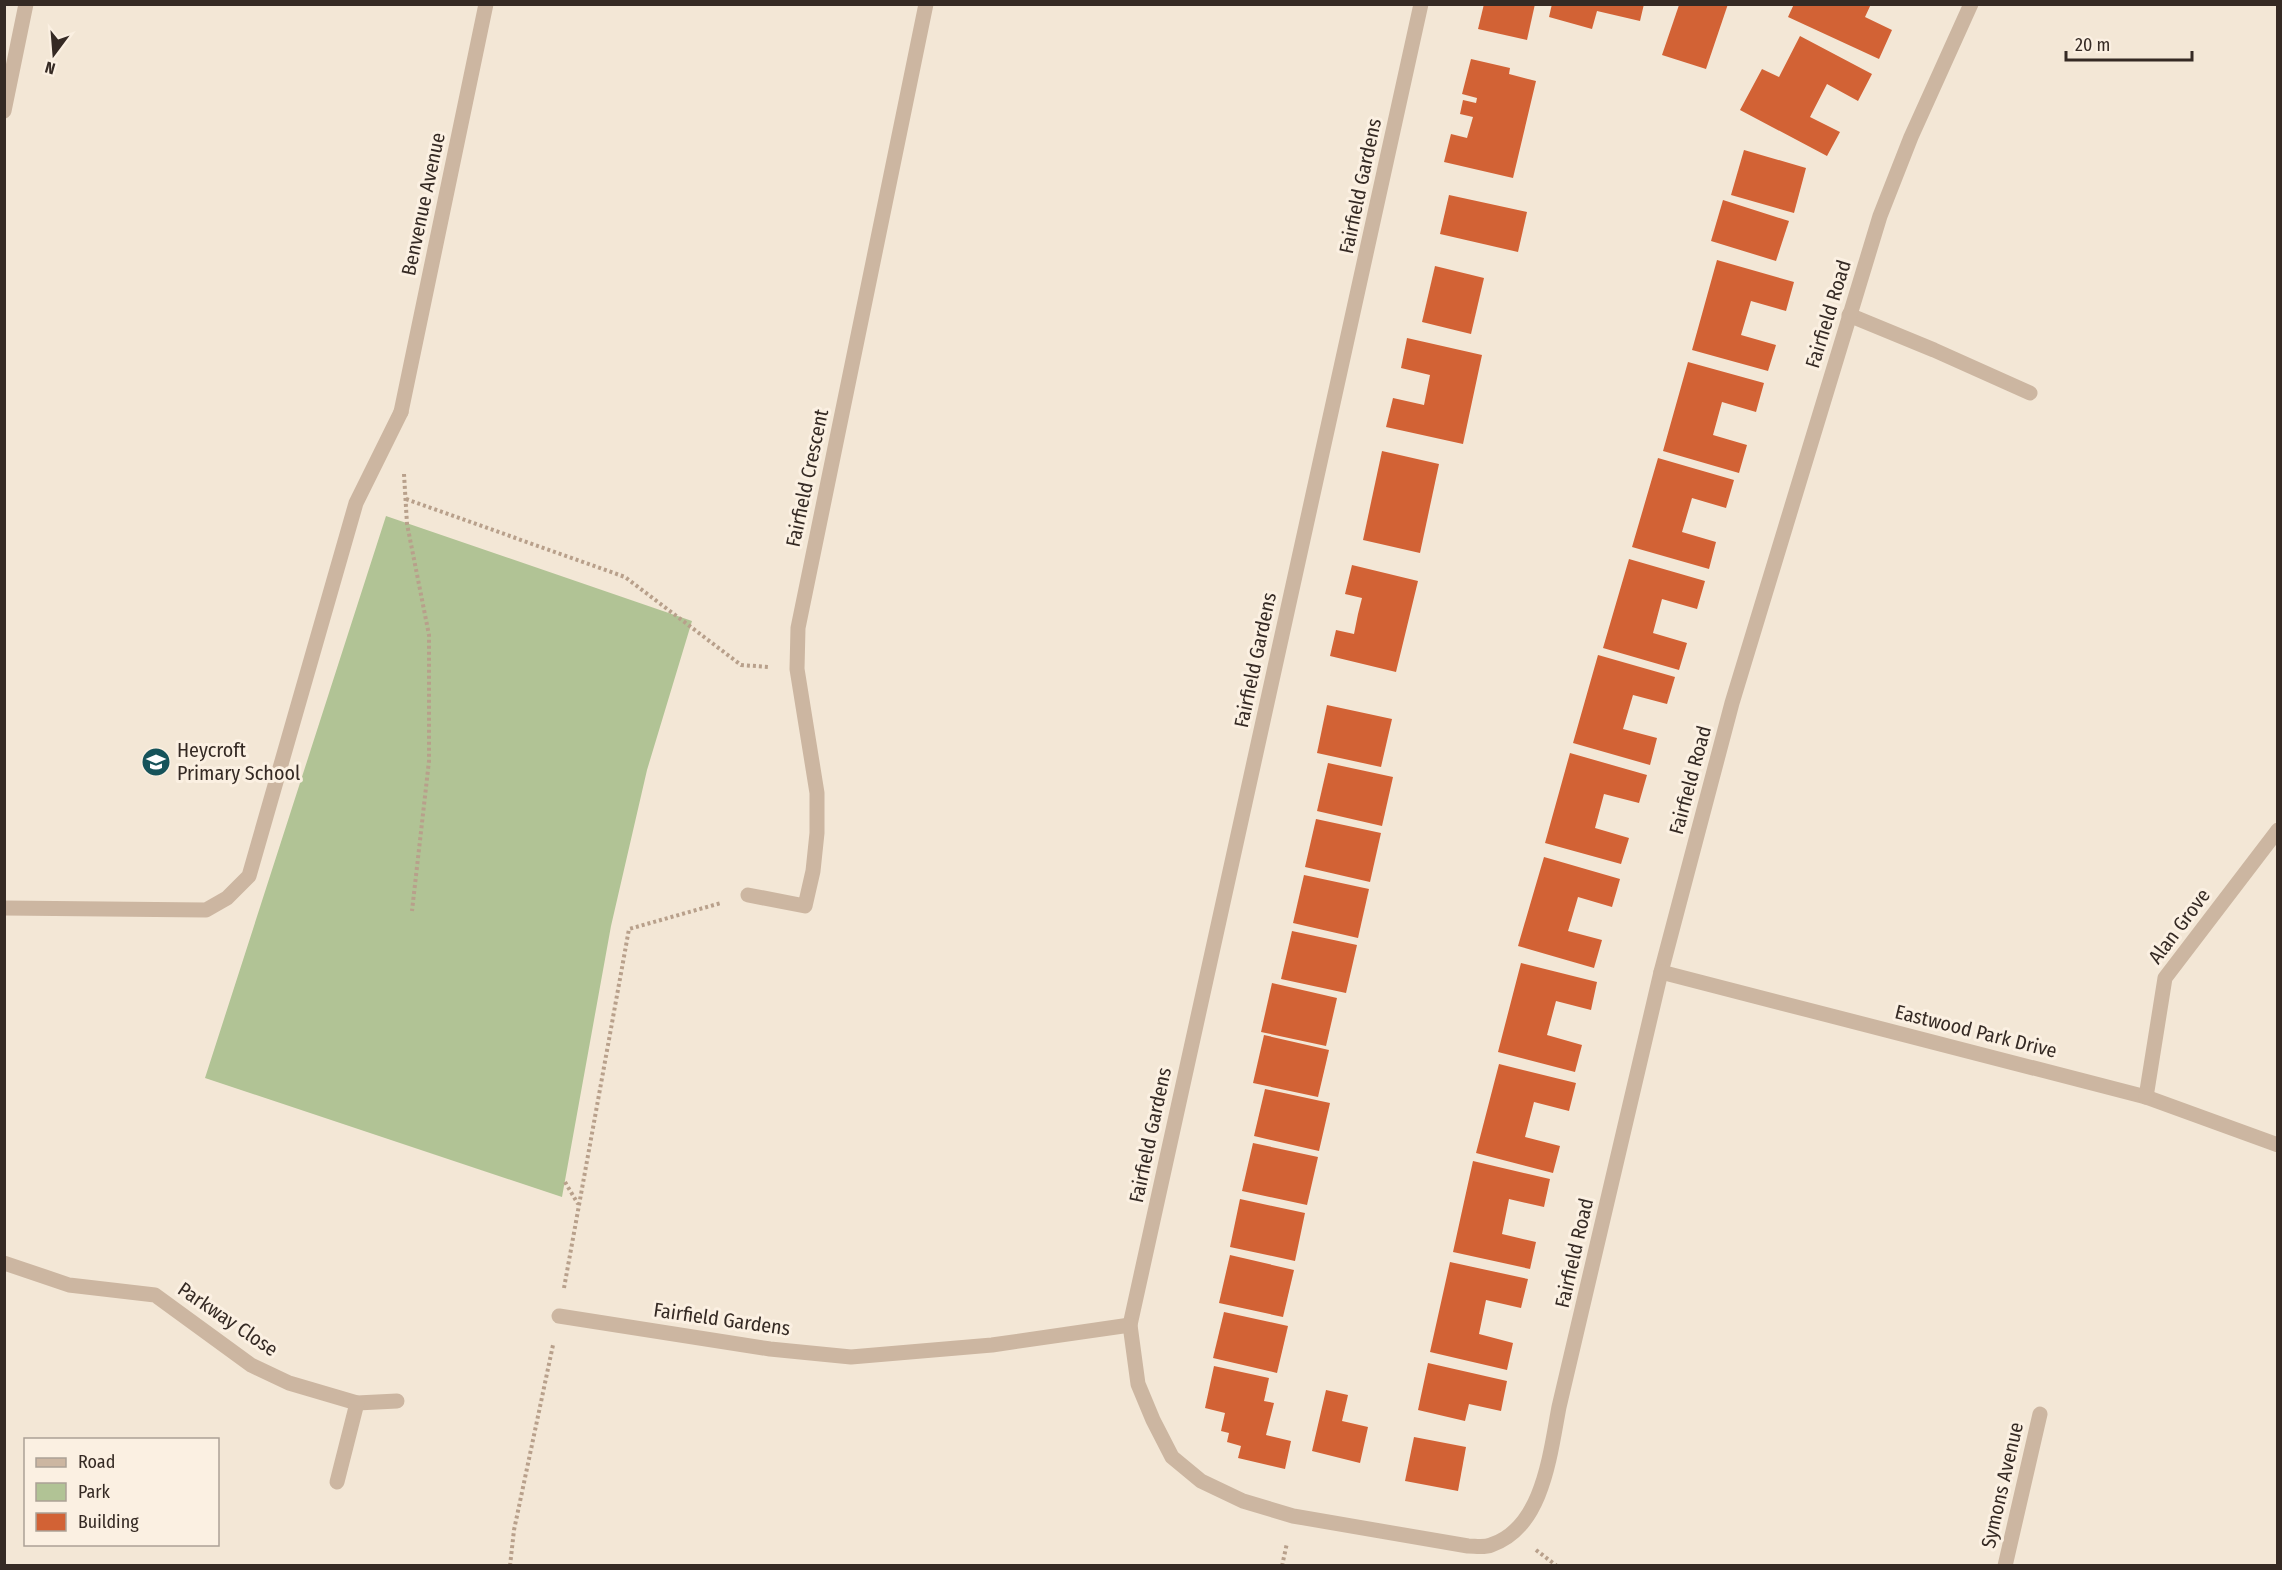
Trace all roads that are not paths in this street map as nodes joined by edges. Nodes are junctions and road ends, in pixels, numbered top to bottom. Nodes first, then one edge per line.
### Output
1 (26, 4) edge
2 (486, 4) edge
3 (926, 4) edge
4 (1421, 4) edge
5 (1971, 4) edge
6 (11, 48) edge
7 (4, 111) edge
8 (1849, 315) junction
9 (2030, 393) dead end
10 (2277, 830) edge
11 (748, 895) road end
12 (4, 908) edge
13 (1661, 972) junction
14 (2146, 1097) junction
15 (2277, 1145) edge
16 (4, 1263) edge
17 (559, 1316) road end
18 (1130, 1325) junction
19 (397, 1401) dead end
20 (357, 1403) junction
21 (2040, 1414) dead end
22 (337, 1482) dead end
23 (1468, 1546) joint
24 (2005, 1566) edge

1 - 6 street
2 - 12 street, Benvenue Avenue
3 - 11 street, Fairfield Crescent
4 - 18 street, Fairfield Gardens
5 - 8 street, Fairfield Road
6 - 7 street
8 - 9 street
8 - 13 street, Fairfield Road
10 - 14 street, Alan Grove
13 - 14 street, Eastwood Park Drive
13 - 23 street, Fairfield Road
14 - 15 street, Eastwood Park Drive
16 - 20 street, Parkway Close
17 - 18 street, Fairfield Gardens
18 - 23 street, Fairfield Gardens
19 - 20 street, Parkway Close
20 - 22 street
21 - 24 street, Symons Avenue

